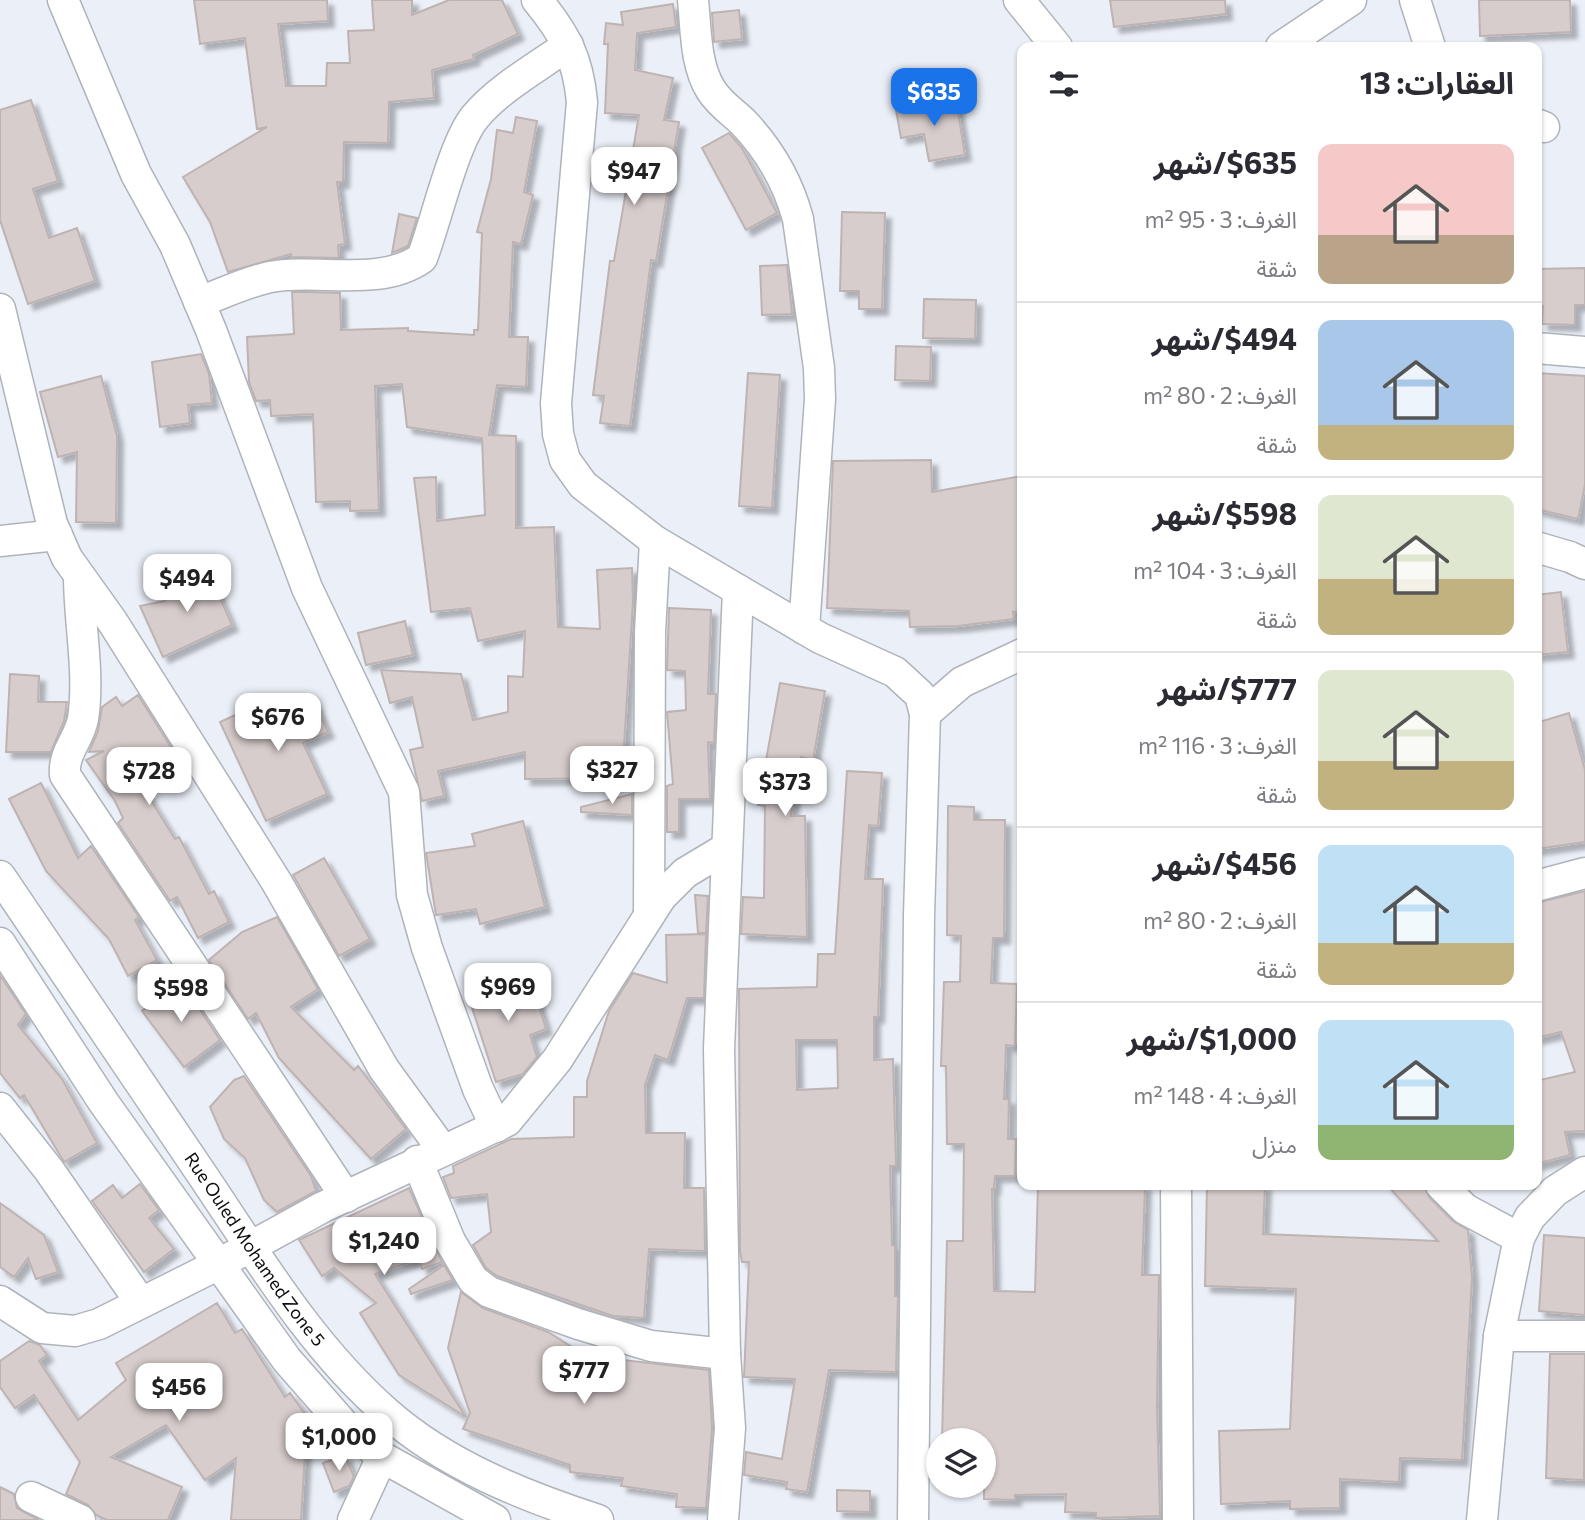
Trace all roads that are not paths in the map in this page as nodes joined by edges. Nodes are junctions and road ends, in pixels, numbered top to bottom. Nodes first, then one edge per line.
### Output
1 (63, 0) edge
2 (537, 0) edge
3 (693, 0) edge
4 (1019, 0) edge
5 (1351, 0) edge
6 (1415, 0) edge
7 (1053, 42) edge
8 (1288, 42) edge
9 (1428, 42) edge
10 (568, 45) junction
11 (199, 302) junction
12 (2, 328) edge
13 (1542, 348) edge
14 (1585, 352) edge
15 (57, 535) junction
16 (0, 541) edge
17 (655, 541) junction
18 (1542, 549) edge
19 (1585, 565) edge
20 (79, 576) junction
21 (738, 590) junction
22 (804, 629) junction
23 (1017, 656) edge
24 (925, 714) junction
25 (725, 849) junction
26 (1585, 873) edge
27 (0, 876) edge
28 (1542, 884) edge
29 (649, 915) junction
30 (0, 943) edge
31 (0, 1108) edge
32 (496, 1127) junction
33 (430, 1155) junction
34 (1585, 1172) edge
35 (1176, 1190) edge
36 (1446, 1190) edge
37 (346, 1197) junction
38 (1519, 1238) junction
39 (250, 1247) junction
40 (217, 1265) junction
41 (0, 1301) edge
42 (141, 1303) junction
43 (1499, 1336) junction
44 (1585, 1336) edge
45 (725, 1354) junction
46 (382, 1457) junction
47 (31, 1497) dead end
48 (80, 1520) edge
49 (352, 1520) edge
50 (495, 1520) edge
51 (598, 1520) edge
52 (723, 1520) edge
53 (913, 1520) edge
54 (1178, 1520) edge
55 (1482, 1520) edge

1 - 11 street
2 - 10 street
3 - 22 street
4 - 7 street
5 - 8 street
6 - 9 street
10 - 11 street
10 - 17 street
11 - 32 street
12 - 15 street
13 - 14 street
15 - 16 street
15 - 20 street
17 - 21 street
17 - 29 street
18 - 19 street
20 - 33 street
20 - 37 street
21 - 22 street
21 - 25 street
22 - 24 street
23 - 24 street
24 - 53 street
25 - 29 street
25 - 45 street
26 - 28 street
27 - 39 street, Rue Ouled Mohamed Zone 5
29 - 32 street
30 - 40 street, Rue Ouled Mohamed Zone 5
31 - 42 street
32 - 33 street
33 - 37 street
33 - 45 street
34 - 38 street
35 - 54 street
36 - 38 street
37 - 39 street
38 - 43 street
39 - 40 street
39 - 51 street, Rue Ouled Mohamed Zone 5
40 - 42 street
40 - 46 street, Rue Ouled Mohamed Zone 5
41 - 42 street
43 - 44 street
43 - 55 street
45 - 52 street
46 - 49 street
46 - 50 street, Rue Ouled Mohamed Zone 5
47 - 48 street

